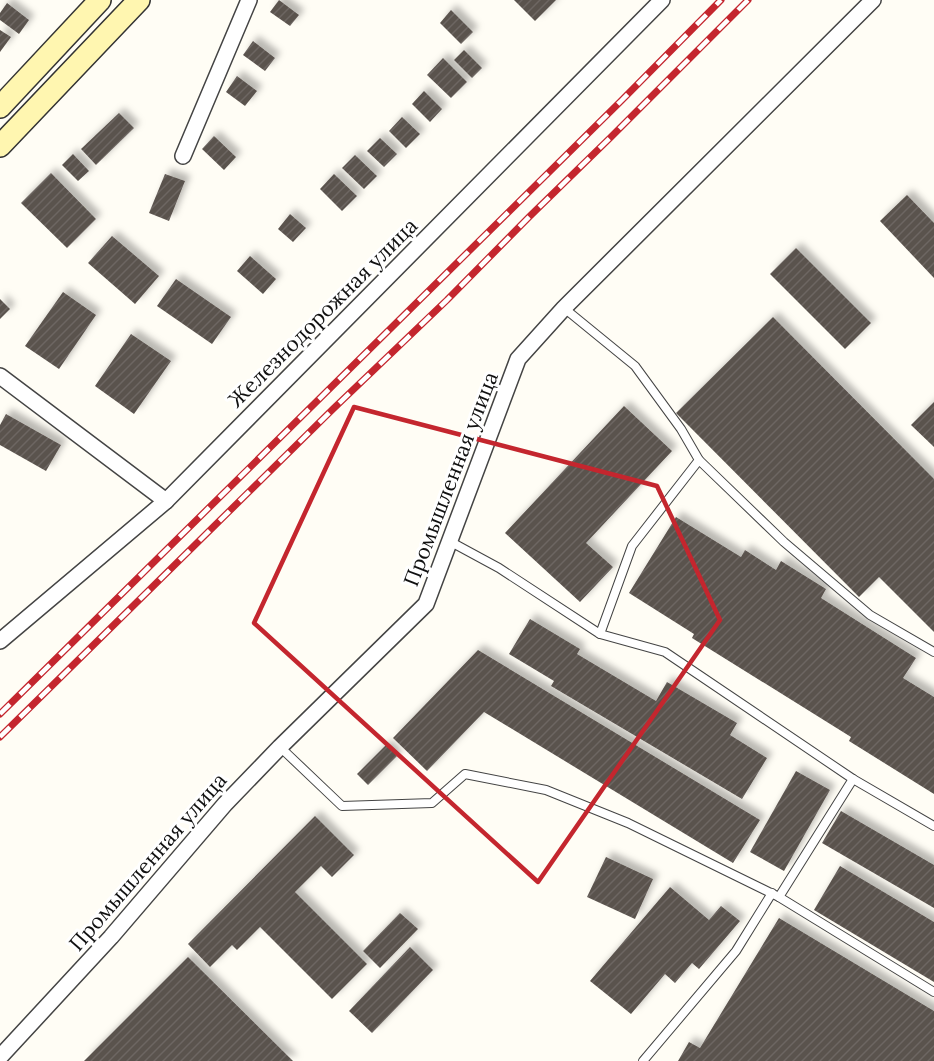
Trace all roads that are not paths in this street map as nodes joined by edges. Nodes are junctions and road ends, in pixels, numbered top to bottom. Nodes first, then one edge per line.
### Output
1 (100, 0) edge
2 (139, 0) edge
3 (249, 0) edge
4 (662, 0) edge
5 (873, 0) edge
6 (0, 107) edge
7 (0, 146) edge
8 (183, 156) dead end
9 (564, 308) junction
10 (0, 376) edge
11 (699, 460) junction
12 (166, 501) junction
13 (451, 542) junction
14 (600, 634) junction
15 (0, 641) edge
16 (934, 652) edge
17 (280, 747) junction
18 (853, 779) junction
19 (934, 826) edge
20 (776, 895) junction
21 (934, 992) edge
22 (0, 1057) edge
23 (643, 1061) edge

1 - 6 main road
2 - 7 main road
3 - 8 street
4 - 12 street, Железнодорожная улица
5 - 9 street, Промышленная улица
9 - 11 lane
9 - 13 street, Промышленная улица
10 - 12 street
11 - 14 lane
11 - 16 lane
12 - 15 street, Железнодорожная улица
13 - 14 lane
13 - 17 street, Промышленная улица
14 - 18 lane
17 - 20 lane
17 - 22 street, Промышленная улица
18 - 19 lane
18 - 20 lane
20 - 21 lane
20 - 23 lane

